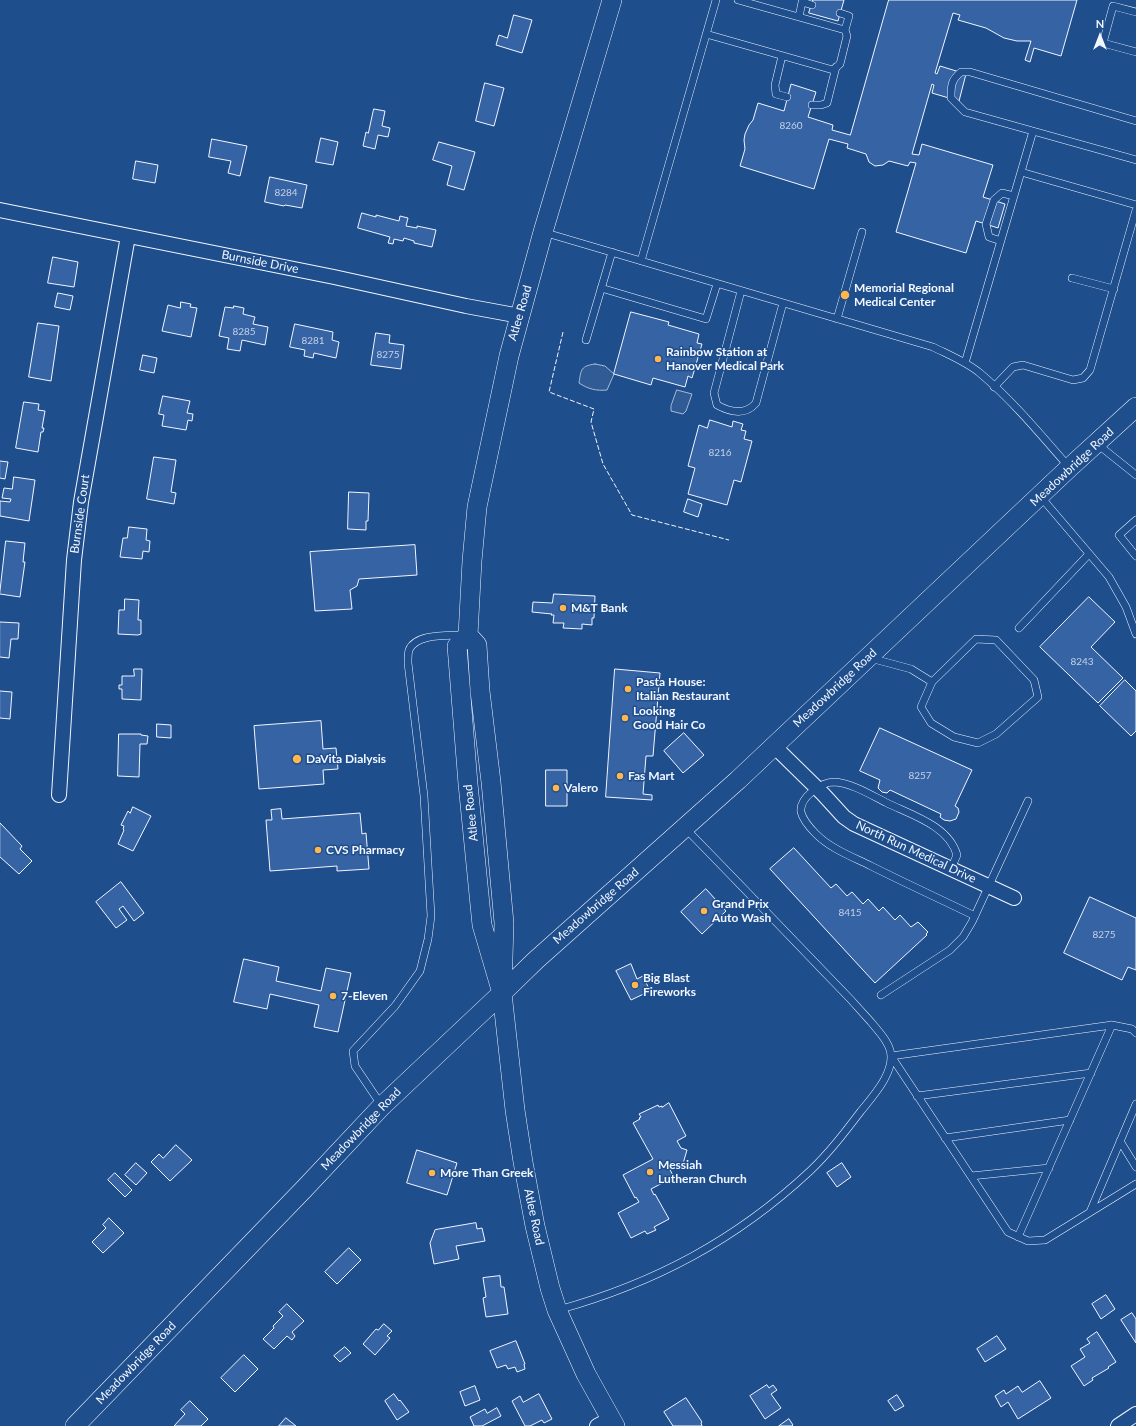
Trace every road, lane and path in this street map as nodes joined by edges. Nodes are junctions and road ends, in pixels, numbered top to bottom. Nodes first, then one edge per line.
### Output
1 (612, 0) edge
2 (716, 0) edge
3 (738, 0) edge
4 (1108, 0) edge
5 (812, 6) dead end
6 (1113, 6) junction
7 (1136, 12) edge
8 (840, 13) dead end
9 (799, 17) junction
10 (845, 30) junction
11 (706, 34) junction
12 (1136, 52) edge
13 (782, 56) junction
14 (836, 67) junction
15 (787, 97) dead end
16 (812, 105) dead end
17 (1136, 121) edge
18 (1033, 132) junction
19 (1136, 160) edge
20 (1021, 172) junction
21 (1014, 196) junction
22 (1136, 204) edge
23 (0, 210) edge
24 (1136, 210) edge
25 (543, 232) junction
26 (862, 232) dead end
27 (128, 236) junction
28 (1001, 241) junction
29 (612, 252) junction
30 (641, 261) junction
31 (1072, 278) dead end
32 (717, 284) junction
33 (601, 288) junction
34 (1114, 289) junction
35 (741, 291) junction
36 (783, 303) junction
37 (520, 316) junction
38 (837, 319) junction
39 (586, 340) dead end
40 (965, 363) junction
41 (994, 386) junction
42 (1136, 407) edge
43 (1096, 443) junction
44 (1070, 468) junction
45 (1136, 475) edge
46 (1040, 496) junction
47 (1136, 520) edge
48 (1090, 554) junction
49 (1136, 556) edge
50 (1019, 628) dead end
51 (468, 634) junction
52 (1136, 634) edge
53 (868, 657) junction
54 (932, 682) junction
55 (774, 746) junction
56 (816, 788) junction
57 (59, 795) dead end
58 (1028, 801) dead end
59 (685, 828) junction
60 (951, 869) junction
61 (988, 886) junction
62 (1014, 898) dead end
63 (975, 916) junction
64 (502, 993) junction
65 (881, 996) dead end
66 (1112, 1025) junction
67 (1136, 1033) edge
68 (891, 1056) junction
69 (1091, 1073) junction
70 (918, 1096) junction
71 (1136, 1104) edge
72 (382, 1106) junction
73 (1070, 1120) junction
74 (945, 1138) junction
75 (1120, 1141) junction
76 (1136, 1167) edge
77 (1049, 1168) junction
78 (971, 1176) junction
79 (1136, 1184) edge
80 (1090, 1212) junction
81 (1018, 1237) junction
82 (557, 1310) junction
83 (1136, 1414) edge
84 (607, 1424) edge
85 (75, 1426) edge
86 (1118, 1426) edge

1 - 25 main road, Atlee Road
2 - 11 lane
3 - 9 lane
4 - 6 lane
5 - 9 lane
6 - 7 lane
6 - 12 lane
8 - 10 lane
9 - 10 lane
10 - 14 lane
11 - 13 lane
11 - 30 lane
13 - 14 lane
13 - 15 lane
14 - 16 lane
17 - 18 lane
18 - 19 lane
18 - 20 lane
20 - 21 lane
20 - 22 lane
21 - 28 lane
21 - 28 lane
23 - 27 street, Burnside Drive
24 - 34 lane
25 - 29 lane
25 - 37 main road, Atlee Road
26 - 38 lane
27 - 37 street, Burnside Drive
27 - 57 street, Burnside Court
28 - 40 lane
29 - 30 lane
29 - 33 lane
30 - 32 lane
31 - 34 lane
32 - 33 lane
32 - 35 lane
33 - 39 lane
34 - 41 lane
35 - 36 lane
35 - 36 lane
36 - 38 lane
37 - 51 main road, Atlee Road
38 - 40 lane
40 - 41 lane
41 - 44 lane
42 - 43 main road, Meadowbridge Road
43 - 44 main road, Meadowbridge Road
43 - 45 lane
44 - 46 main road, Meadowbridge Road
46 - 48 lane
46 - 53 main road, Meadowbridge Road
47 - 49 lane
48 - 50 lane
48 - 52 lane
51 - 64 main road, Atlee Road
51 - 72 lane
53 - 54 lane
53 - 55 main road, Meadowbridge Road
54 - 54 lane
55 - 56 street, North Run Medical Drive
55 - 59 main road, Meadowbridge Road
56 - 60 street, North Run Medical Drive
56 - 60 lane
56 - 63 lane
58 - 61 lane
59 - 64 main road, Meadowbridge Road
59 - 68 lane
60 - 61 street, North Run Medical Drive
61 - 62 street, North Run Medical Drive
61 - 63 lane
63 - 65 lane
64 - 72 main road, Meadowbridge Road
64 - 82 main road, Atlee Road
66 - 67 lane
66 - 68 lane
66 - 69 lane
68 - 70 lane
68 - 82 lane
69 - 70 lane
69 - 73 lane
70 - 74 lane
71 - 75 lane
72 - 85 main road, Meadowbridge Road
73 - 74 lane
73 - 77 lane
74 - 78 lane
75 - 76 lane
75 - 80 lane
77 - 78 lane
77 - 81 lane
78 - 81 lane
79 - 80 lane
80 - 81 lane
82 - 84 main road, Atlee Road
83 - 86 street

